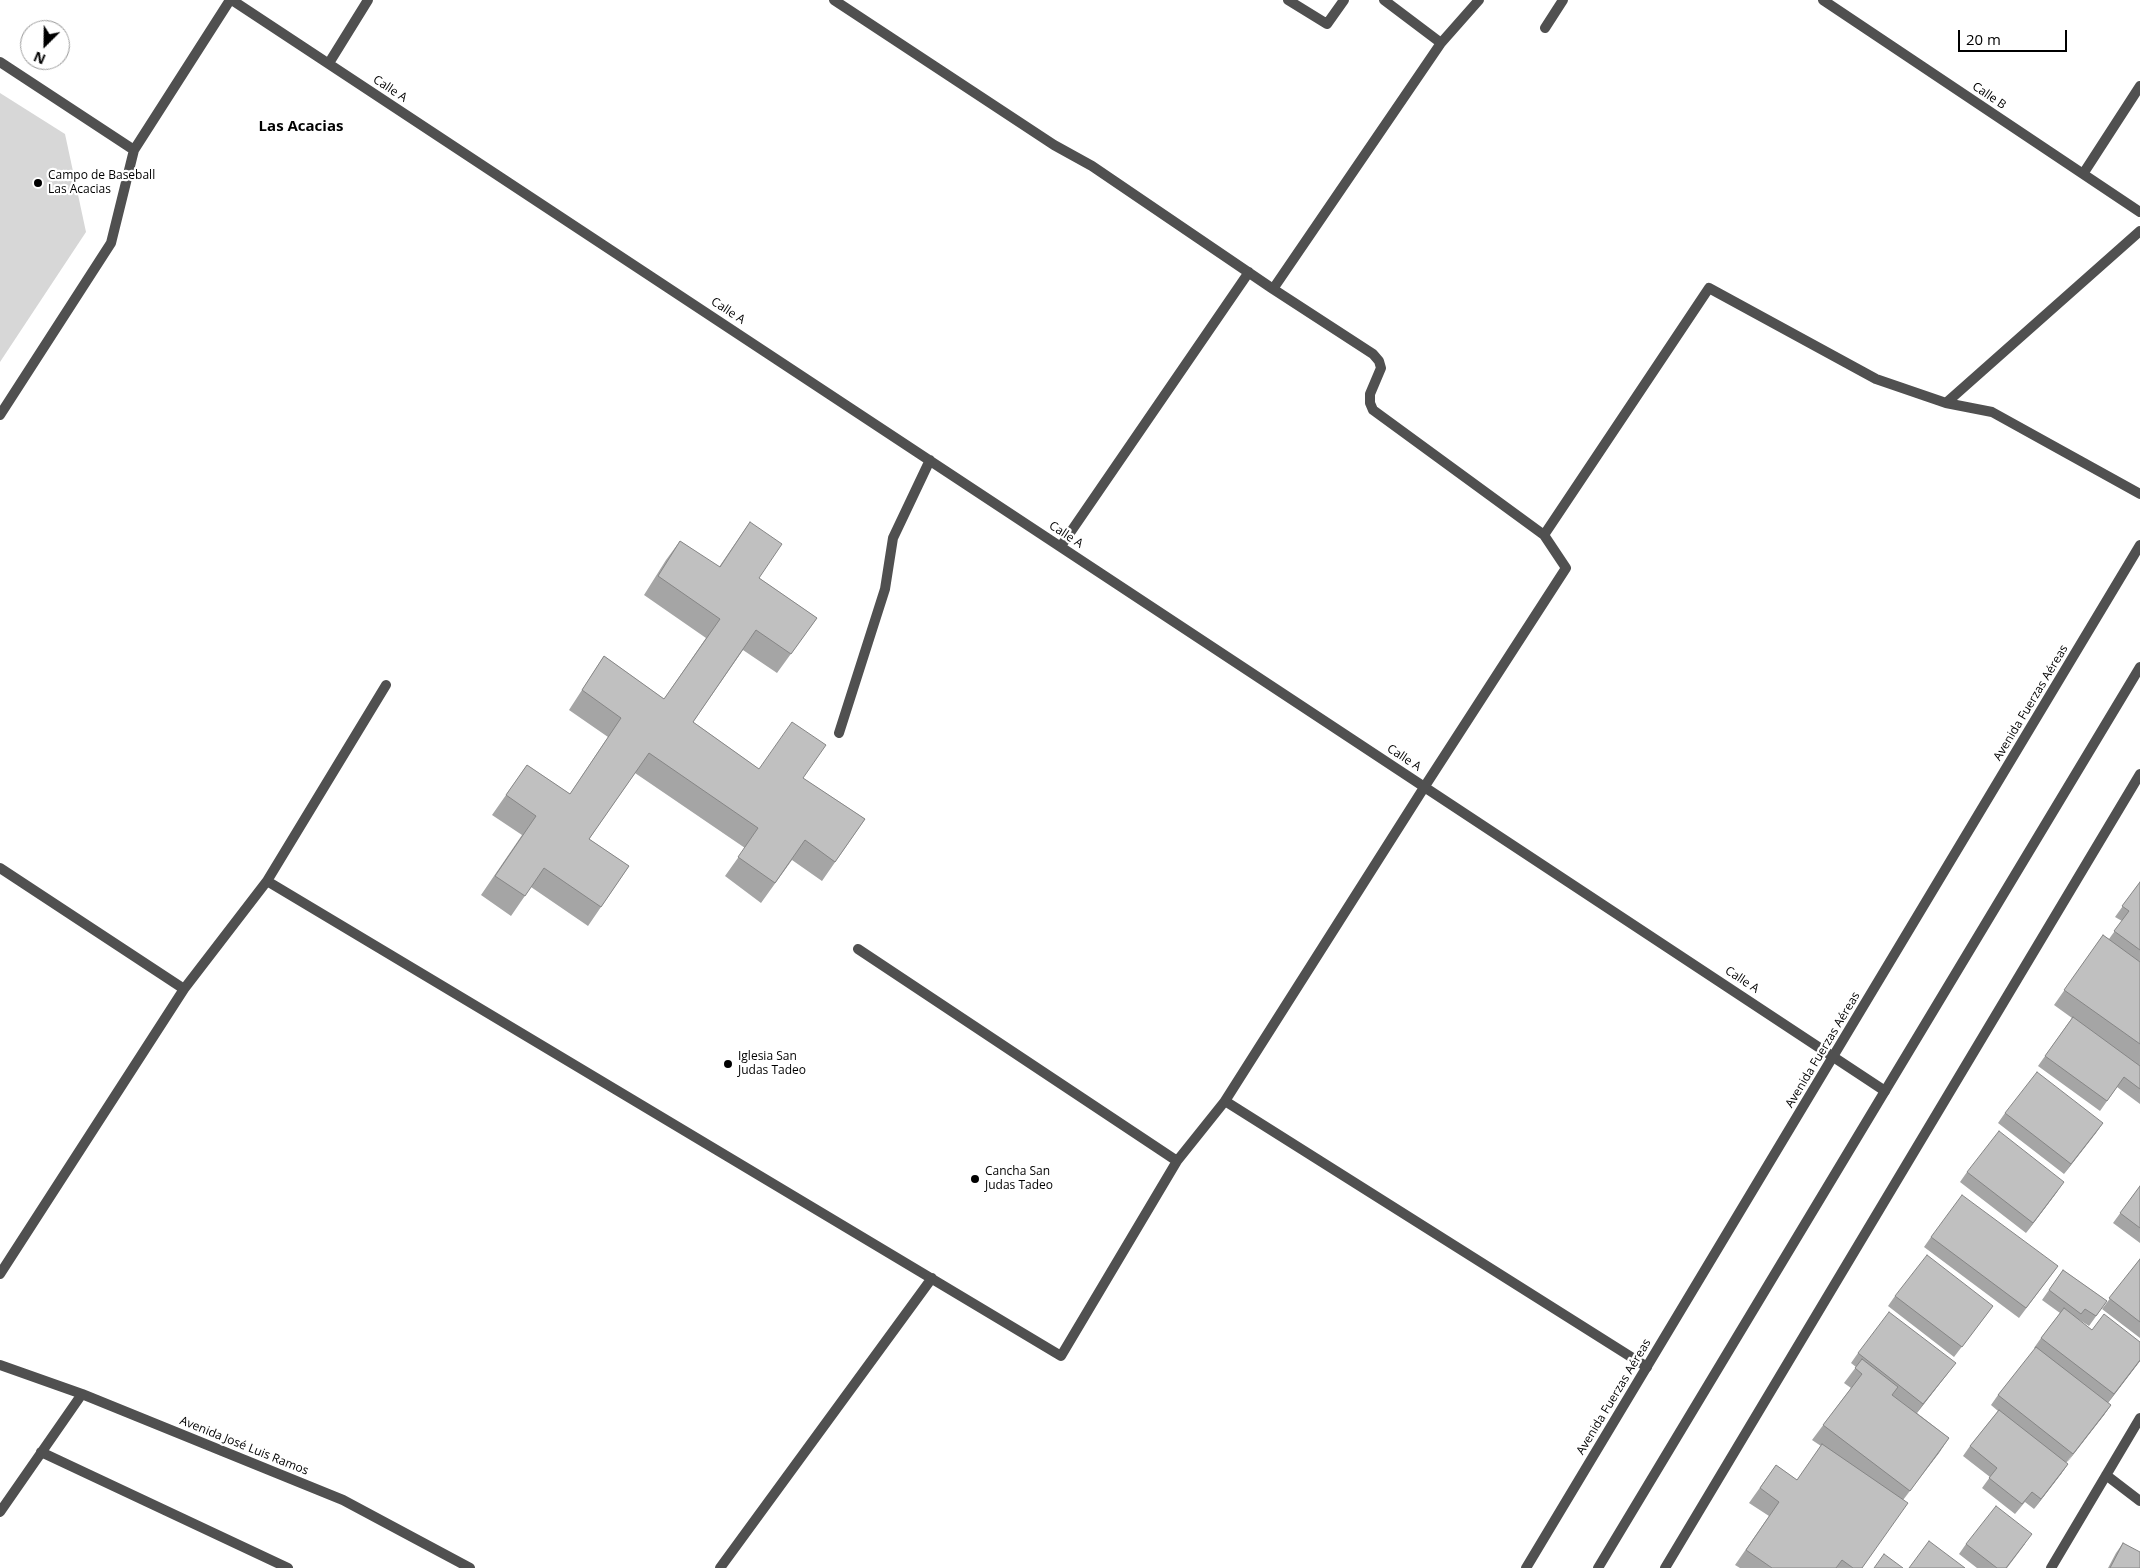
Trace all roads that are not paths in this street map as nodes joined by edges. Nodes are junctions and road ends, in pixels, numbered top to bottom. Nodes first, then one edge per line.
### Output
1 (231, 0) edge
2 (368, 0) edge
3 (834, 0) edge
4 (1288, 0) edge
5 (1344, 0) edge
6 (1384, 0) edge
7 (1479, 0) edge
8 (1563, 0) edge
9 (1823, 0) edge
10 (1545, 28) dead end
11 (1441, 43) junction
12 (0, 62) edge
13 (329, 63) junction
14 (2140, 86) edge
15 (134, 150) junction
16 (2083, 174) junction
17 (2140, 212) edge
18 (2140, 231) edge
19 (1249, 272) junction
20 (1273, 289) junction
21 (1946, 403) junction
22 (0, 415) edge
23 (930, 460) junction
24 (2140, 494) edge
25 (1544, 535) junction
26 (2140, 545) edge
27 (1061, 546) junction
28 (2140, 667) edge
29 (386, 685) dead end
30 (839, 733) dead end
31 (2140, 774) edge
32 (1425, 786) junction
33 (0, 868) edge
34 (267, 881) junction
35 (858, 949) dead end
36 (184, 989) junction
37 (1835, 1056) junction
38 (1885, 1091) junction
39 (1225, 1101) junction
40 (1177, 1161) junction
41 (0, 1274) edge
42 (932, 1278) junction
43 (0, 1365) edge
44 (1648, 1367) junction
45 (82, 1394) junction
46 (2140, 1418) edge
47 (41, 1452) junction
48 (2106, 1476) junction
49 (2140, 1501) edge
50 (0, 1512) edge
51 (288, 1568) edge
52 (470, 1568) edge
53 (720, 1568) edge
54 (1526, 1568) edge
55 (1598, 1568) edge
56 (1664, 1568) edge
57 (2051, 1568) edge

1 - 13 street, Calle A
1 - 15 street
2 - 13 street
3 - 19 street
4 - 5 street
6 - 11 street
7 - 11 street
8 - 10 street
9 - 16 street, Calle B
11 - 20 street
12 - 15 street
13 - 23 street, Calle A
14 - 16 street
15 - 22 street
16 - 17 street, Calle B
18 - 21 street
19 - 20 street
19 - 27 street
20 - 25 street
21 - 24 street
21 - 25 street
23 - 27 street, Calle A
23 - 30 street
25 - 32 street
26 - 37 street, Avenida Fuerzas Aéreas
27 - 32 street, Calle A
28 - 38 street
29 - 34 street
31 - 56 street
32 - 37 street, Calle A
32 - 39 street
33 - 36 street
34 - 36 street
34 - 42 street
35 - 40 street
36 - 41 street
37 - 38 street, Calle A
37 - 44 street, Avenida Fuerzas Aéreas
38 - 55 street
39 - 40 street
39 - 44 street
40 - 42 street
42 - 53 street
43 - 45 street, Avenida José Luis Ramos
44 - 54 street, Avenida Fuerzas Aéreas
45 - 47 street
45 - 52 street, Avenida José Luis Ramos
46 - 48 street
47 - 50 street
47 - 51 street
48 - 49 street
48 - 57 street

